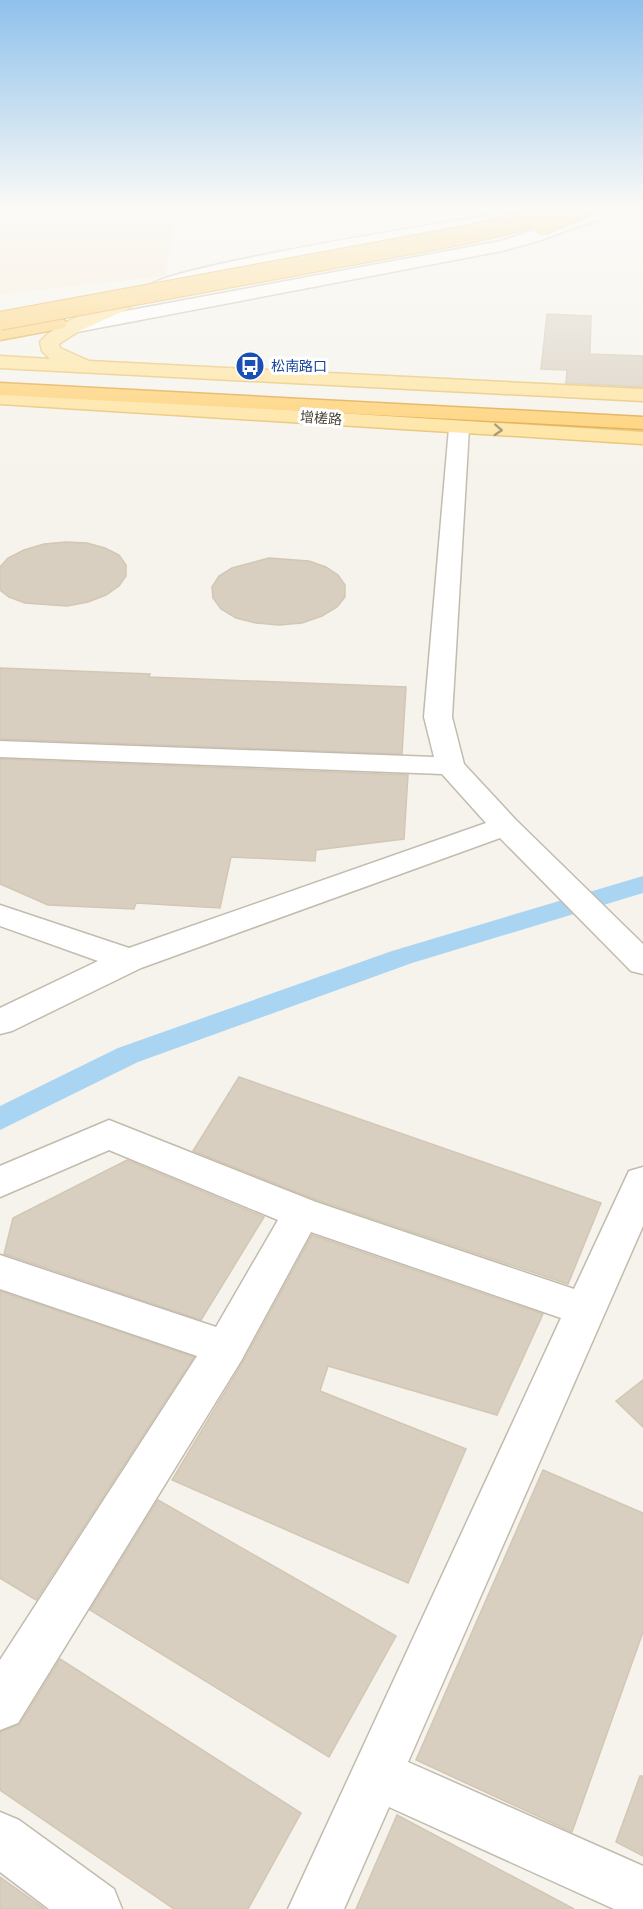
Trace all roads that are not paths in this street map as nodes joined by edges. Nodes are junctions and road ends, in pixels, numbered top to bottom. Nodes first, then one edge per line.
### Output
1 (108, 295) edge
2 (140, 295) edge
3 (176, 295) edge
4 (204, 295) edge
5 (235, 295) edge
6 (122, 305) junction
7 (0, 315) edge
8 (0, 321) edge
9 (0, 327) edge
10 (72, 327) junction
11 (0, 334) edge
12 (0, 362) edge
13 (92, 367) junction
14 (0, 376) edge
15 (0, 388) edge
16 (643, 395) edge
17 (243, 396) junction
18 (0, 398) edge
19 (643, 409) edge
20 (643, 423) edge
21 (459, 428) junction
22 (643, 438) edge
23 (0, 749) edge
24 (450, 766) junction
25 (505, 826) junction
26 (0, 915) edge
27 (632, 952) edge
28 (129, 960) junction
29 (0, 1022) edge
30 (0, 1182) edge
31 (643, 1182) edge
32 (302, 1213) junction
33 (0, 1272) edge
34 (586, 1310) junction
35 (226, 1348) junction
36 (0, 1704) edge
37 (376, 1775) junction
38 (0, 1839) edge
39 (643, 1894) edge
40 (94, 1909) edge
41 (316, 1909) edge

1 - 7 main road
2 - 8 highway, bridge
3 - 6 main road
4 - 11 highway, bridge
5 - 10 street
6 - 9 main road
6 - 10 main road
10 - 13 main road
12 - 13 main road
13 - 16 main road
14 - 17 highway, 增槎路
15 - 17 highway, 增槎路
17 - 19 highway, 增槎路
17 - 20 highway, 增槎路
18 - 21 main road, 增槎路
21 -> 22 main road, 增槎路
21 - 24 street
23 - 24 street
24 - 25 street
25 - 27 street
25 - 28 street
26 - 28 street
28 - 29 street
30 - 32 street
31 - 34 street
32 - 34 street
32 - 35 street
33 - 35 street
34 - 37 street
35 - 36 street
37 - 39 street
37 - 41 street
38 - 40 street

